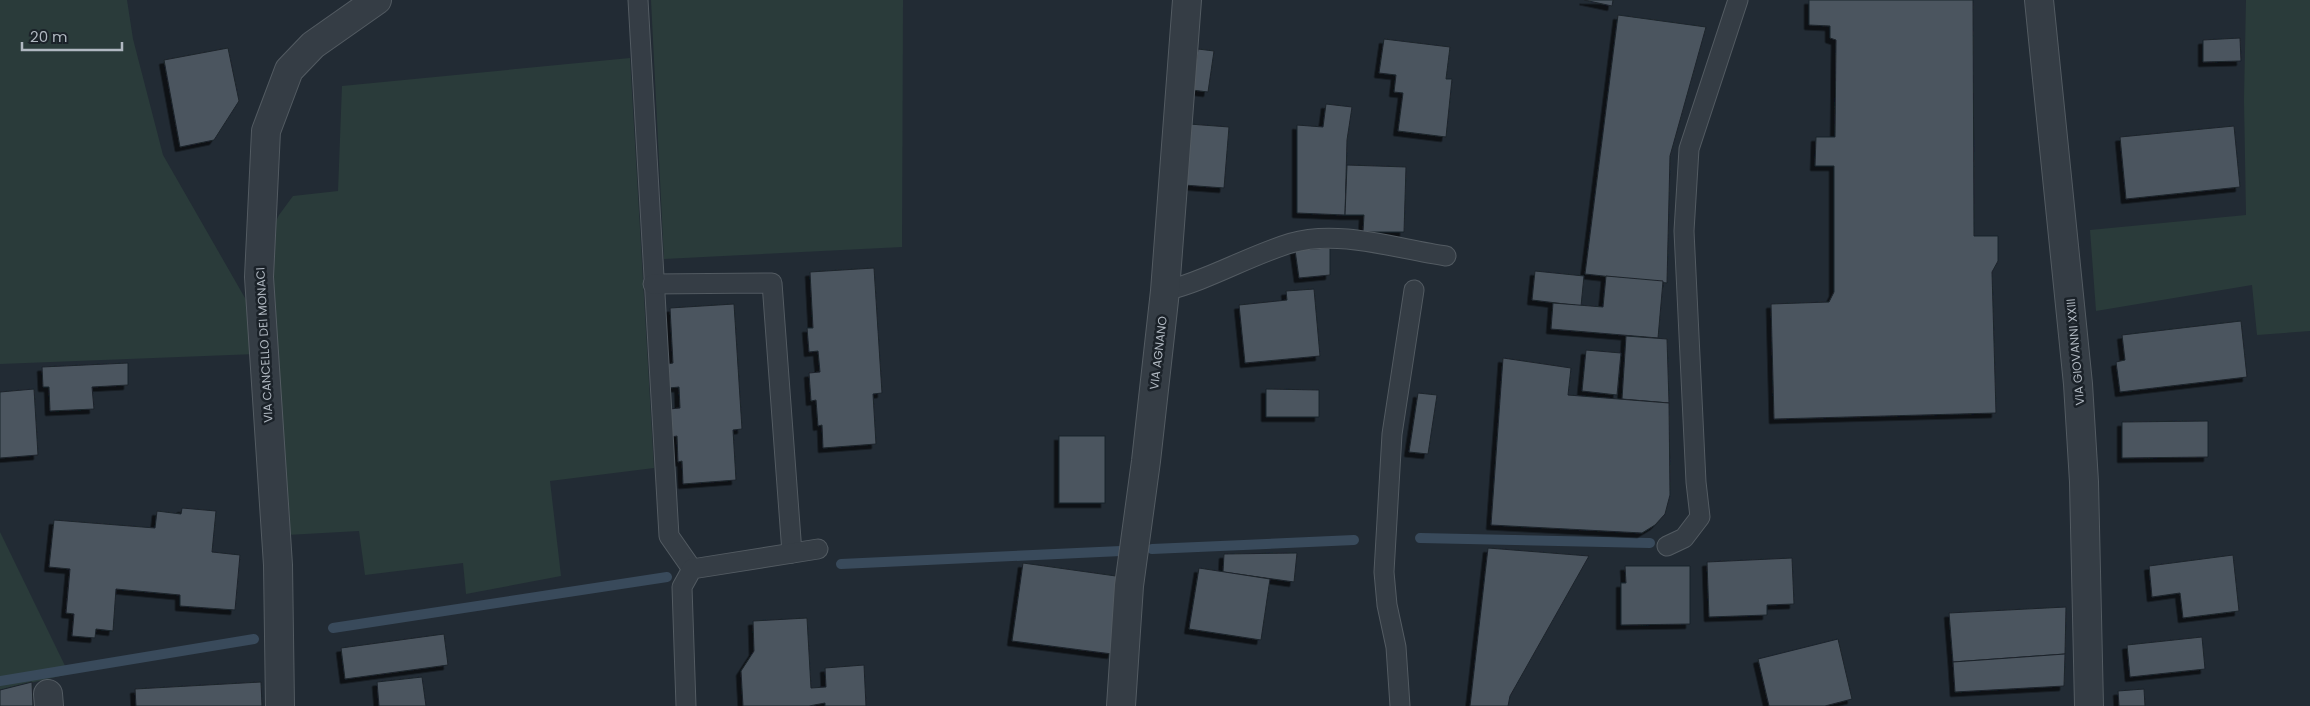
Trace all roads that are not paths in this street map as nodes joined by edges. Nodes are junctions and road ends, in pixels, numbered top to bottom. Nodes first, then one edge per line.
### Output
1 (377, 0) edge
2 (638, 0) edge
3 (1187, 0) edge
4 (1738, 0) edge
5 (2039, 0) edge
6 (1446, 256) dead end
7 (653, 284) junction
8 (1414, 290) dead end
9 (1166, 291) junction
10 (1667, 546) dead end
11 (818, 549) dead end
12 (792, 553) junction
13 (692, 569) junction
14 (280, 706) edge
15 (686, 706) edge
16 (1121, 706) edge
17 (1400, 706) edge
18 (2089, 706) edge

1 - 14 street, VIA CANCELLO DEI MONACI
2 - 7 lane
3 - 9 street, VIA AGNANO
4 - 10 lane
5 - 18 street, VIA GIOVANNI XXIII
6 - 9 lane
7 - 12 lane
7 - 13 lane
8 - 17 lane
9 - 16 street, VIA AGNANO
11 - 12 lane
12 - 13 lane
13 - 15 lane

